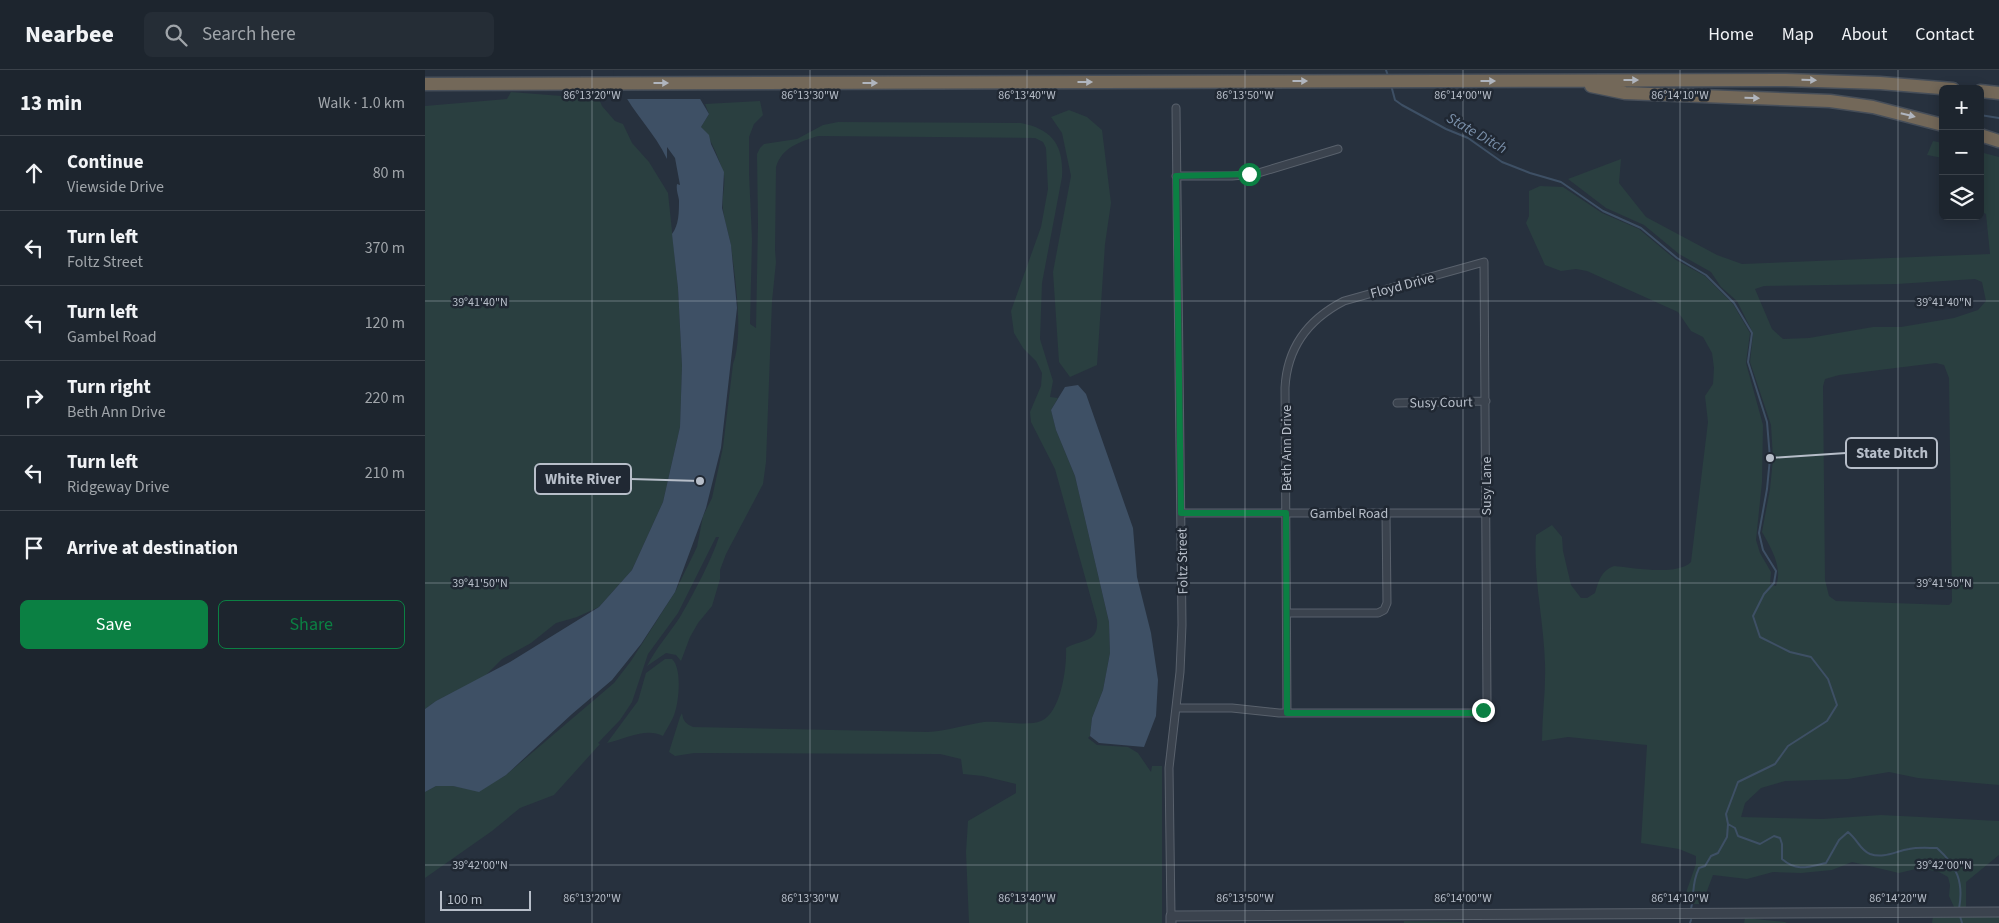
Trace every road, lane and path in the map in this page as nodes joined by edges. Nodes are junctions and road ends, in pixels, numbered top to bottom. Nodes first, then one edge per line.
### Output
1 (1564, 80) junction
2 (425, 86) edge
3 (1939, 88) edge
4 (1984, 91) edge
5 (1999, 93) edge
6 (1176, 108) dead end
7 (1939, 124) edge
8 (1984, 136) edge
9 (1999, 140) edge
10 (1337, 149) dead end
11 (1176, 176) junction
12 (1484, 262) joint
13 (1322, 314) joint
14 (1486, 402) junction
15 (1397, 403) dead end
16 (1181, 513) junction
17 (1286, 513) junction
18 (1386, 513) junction
19 (1486, 513) junction
20 (1287, 613) junction
21 (1176, 708) junction
22 (1287, 713) junction
23 (1999, 912) edge
24 (1171, 919) edge

2 -> 1 highway
1 -> 3 highway
1 -> 7 highway
4 - 5 highway
6 - 11 street, Foltz Street
8 - 9 highway
10 - 11 street
11 - 16 street, Foltz Street
12 - 13 street, Floyd Drive
12 - 14 street, Susy Lane
13 - 17 street, Beth Ann Drive
14 - 15 street, Susy Court
14 - 19 street, Susy Lane
16 - 17 street, Gambel Road
16 - 21 street, Foltz Street
17 - 18 street, Gambel Road
17 - 20 street, Beth Ann Drive
18 - 19 street, Gambel Road
18 - 20 street
19 - 22 street, Susy Lane
20 - 22 street, Beth Ann Drive
21 - 22 street
21 - 24 street, Foltz Street
23 - 24 street

